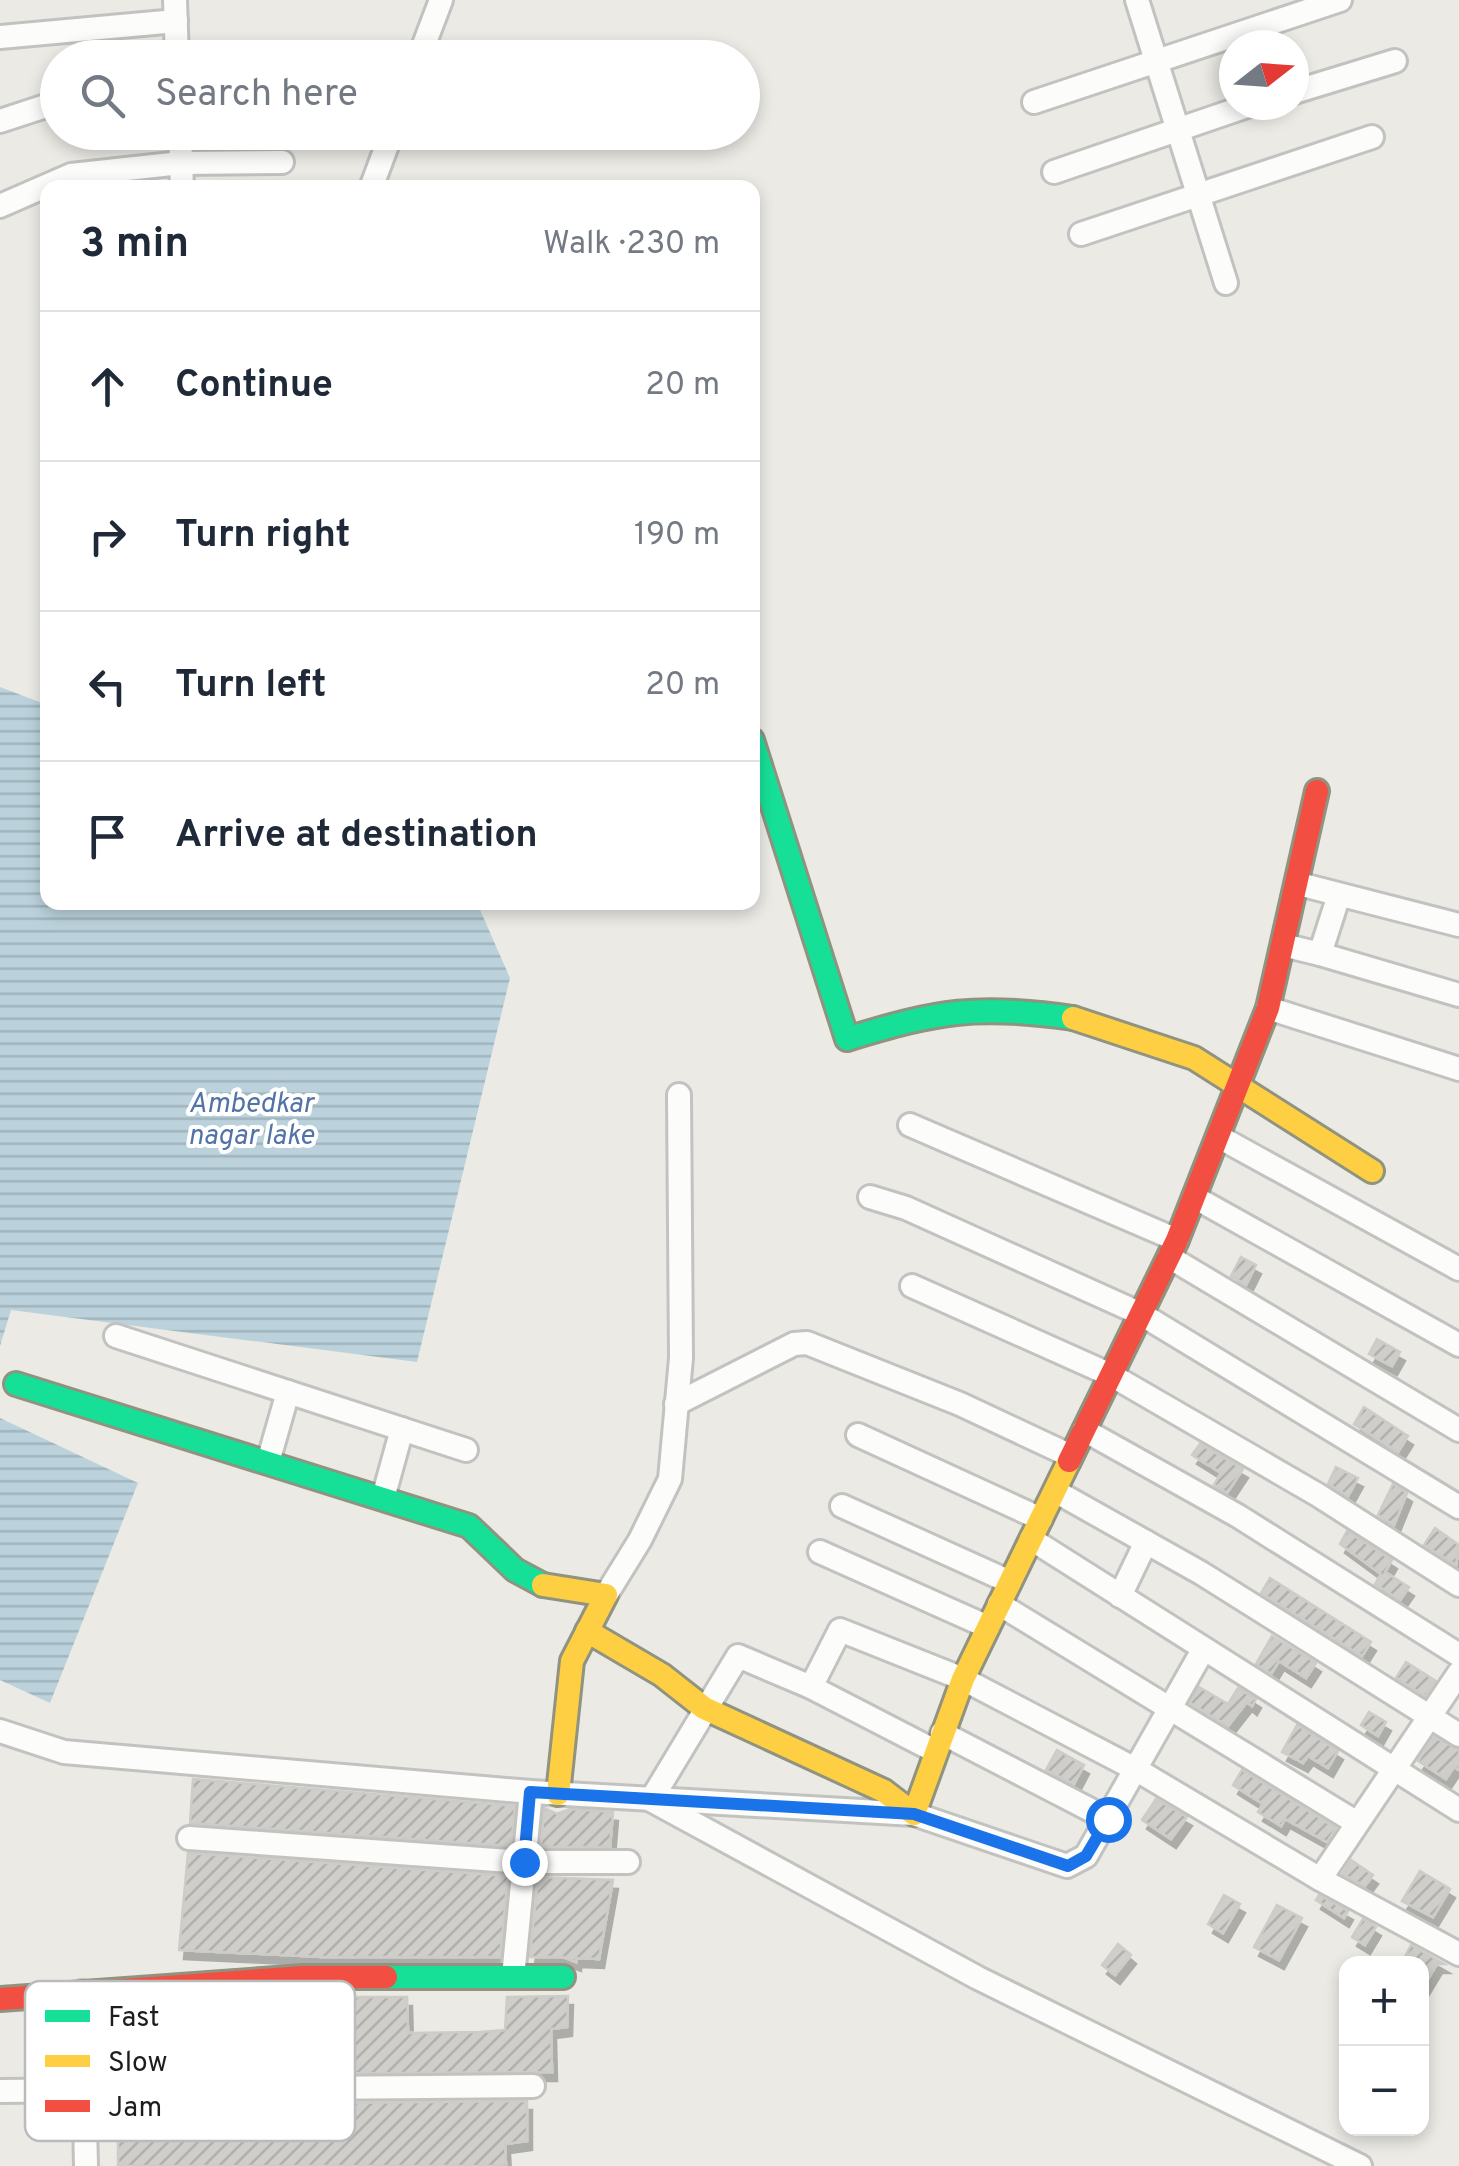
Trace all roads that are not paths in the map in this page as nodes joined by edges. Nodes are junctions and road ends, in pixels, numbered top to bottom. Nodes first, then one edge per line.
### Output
1 (440, 0) edge
2 (1137, 0) edge
3 (1340, 0) edge
4 (175, 10) edge
5 (0, 37) edge
6 (176, 40) edge
7 (426, 40) edge
8 (1396, 61) dead end
9 (1158, 64) junction
10 (1309, 87) edge
11 (1034, 102) dead end
12 (40, 108) edge
13 (1219, 114) edge
14 (0, 121) edge
15 (1178, 127) junction
16 (1372, 138) dead end
17 (181, 150) edge
18 (385, 150) edge
19 (282, 162) dead end
20 (181, 163) junction
21 (1054, 172) dead end
22 (60, 180) edge
23 (182, 180) edge
24 (374, 180) edge
25 (40, 189) edge
26 (1198, 192) junction
27 (0, 206) edge
28 (1082, 234) dead end
29 (1226, 283) dead end
30 (760, 765) edge
31 (1317, 792) dead end
32 (1299, 884) junction
33 (1339, 895) junction
34 (1459, 926) edge
35 (1284, 945) junction
36 (1320, 954) junction
37 (1459, 994) edge
38 (1268, 1008) junction
39 (1459, 1069) edge
40 (1238, 1089) junction
41 (680, 1096) dead end
42 (910, 1125) dead end
43 (1219, 1137) junction
44 (1372, 1172) dead end
45 (870, 1197) dead end
46 (1194, 1197) junction
47 (1173, 1249) junction
48 (1459, 1269) edge
49 (912, 1286) dead end
50 (1141, 1314) junction
51 (116, 1336) dead end
52 (1459, 1345) edge
53 (1111, 1375) junction
54 (16, 1384) dead end
55 (288, 1392) junction
56 (676, 1404) junction
57 (402, 1429) junction
58 (1084, 1430) junction
59 (1459, 1430) edge
60 (858, 1435) dead end
61 (466, 1450) dead end
62 (1071, 1456) junction
63 (268, 1462) junction
64 (1054, 1490) junction
65 (383, 1498) junction
66 (842, 1506) dead end
67 (1459, 1508) edge
68 (1036, 1529) junction
69 (1146, 1542) junction
70 (820, 1552) dead end
71 (1459, 1585) edge
72 (1005, 1593) junction
73 (606, 1595) junction
74 (1120, 1596) junction
75 (988, 1626) junction
76 (587, 1631) junction
77 (1204, 1650) junction
78 (1459, 1654) edge
79 (1459, 1673) edge
80 (963, 1678) junction
81 (811, 1688) junction
82 (704, 1708) junction
83 (1170, 1710) junction
84 (0, 1717) edge
85 (1429, 1718) junction
86 (0, 1731) edge
87 (1459, 1735) edge
88 (939, 1742) junction
89 (145, 1758) junction
90 (1137, 1770) junction
91 (1392, 1771) junction
92 (530, 1792) junction
93 (558, 1794) junction
94 (651, 1800) junction
95 (1459, 1810) edge
96 (914, 1814) junction
97 (1108, 1819) junction
98 (1357, 1823) junction
99 (189, 1838) dead end
100 (524, 1862) junction
101 (628, 1862) dead end
102 (1320, 1879) junction
103 (1459, 1954) edge
104 (513, 1977) junction
105 (564, 1977) dead end
106 (245, 1981) edge
107 (25, 1997) edge
108 (0, 1999) edge
109 (533, 2086) dead end
110 (355, 2089) edge
111 (0, 2092) edge
112 (25, 2092) edge
113 (85, 2141) edge
114 (86, 2166) edge
115 (1360, 2166) edge

1 - 7 street
2 - 9 street
3 - 9 street
4 - 5 street
4 - 6 street
8 - 10 street
9 - 11 street
9 - 15 street
12 - 14 street
13 - 15 street
15 - 21 street
15 - 26 street
16 - 26 street
17 - 20 street
18 - 24 street
19 - 20 street
20 - 22 street
20 - 23 street
25 - 27 street
26 - 28 street
26 - 29 street
30 - 40 street
31 - 32 street
32 - 33 street
32 - 35 street
33 - 34 street
33 - 36 street
35 - 36 street
35 - 38 street
36 - 37 street
38 - 39 street
38 - 40 street
40 - 43 street
40 - 44 street
41 - 56 street
42 - 47 street
43 - 46 street
43 - 48 street
45 - 50 street
46 - 47 street
46 - 52 street
47 - 50 street
47 - 59 street
49 - 53 street
50 - 53 street
50 - 67 street
51 - 55 street
53 - 58 street
53 - 71 street
54 - 63 street
55 - 57 street
55 - 63 street
56 - 62 street
56 - 73 street
57 - 61 street
57 - 65 street
58 - 62 street
58 - 78 street
60 - 68 street
62 - 64 street
63 - 65 street
64 - 68 street
64 - 69 street
65 - 73 street
66 - 72 street
68 - 72 street
68 - 74 street
69 - 74 street
69 - 85 street
70 - 75 street
72 - 75 street
72 - 83 street
73 - 76 street
74 - 77 street
75 - 80 street
76 - 82 street
76 - 93 street
77 - 83 street
77 - 91 street
79 - 85 street
80 - 81 street
80 - 88 street
80 - 90 street
81 - 82 street
81 - 88 street
82 - 94 street
82 - 96 street
83 - 90 street
83 - 98 street
84 - 89 street
85 - 87 street
85 - 91 street
86 - 89 street
88 - 96 street
88 - 97 street
89 - 92 street
90 - 97 street
90 - 102 street
91 - 95 street
91 - 98 street
92 - 93 street
92 - 100 street
93 - 94 street
94 - 96 street
94 - 115 street
96 - 97 street
98 - 102 street
99 - 100 street
100 - 101 street
100 - 104 street
102 - 103 street
104 - 105 street
104 - 106 street
107 - 108 street
109 - 110 street
111 - 112 street
113 - 114 street

